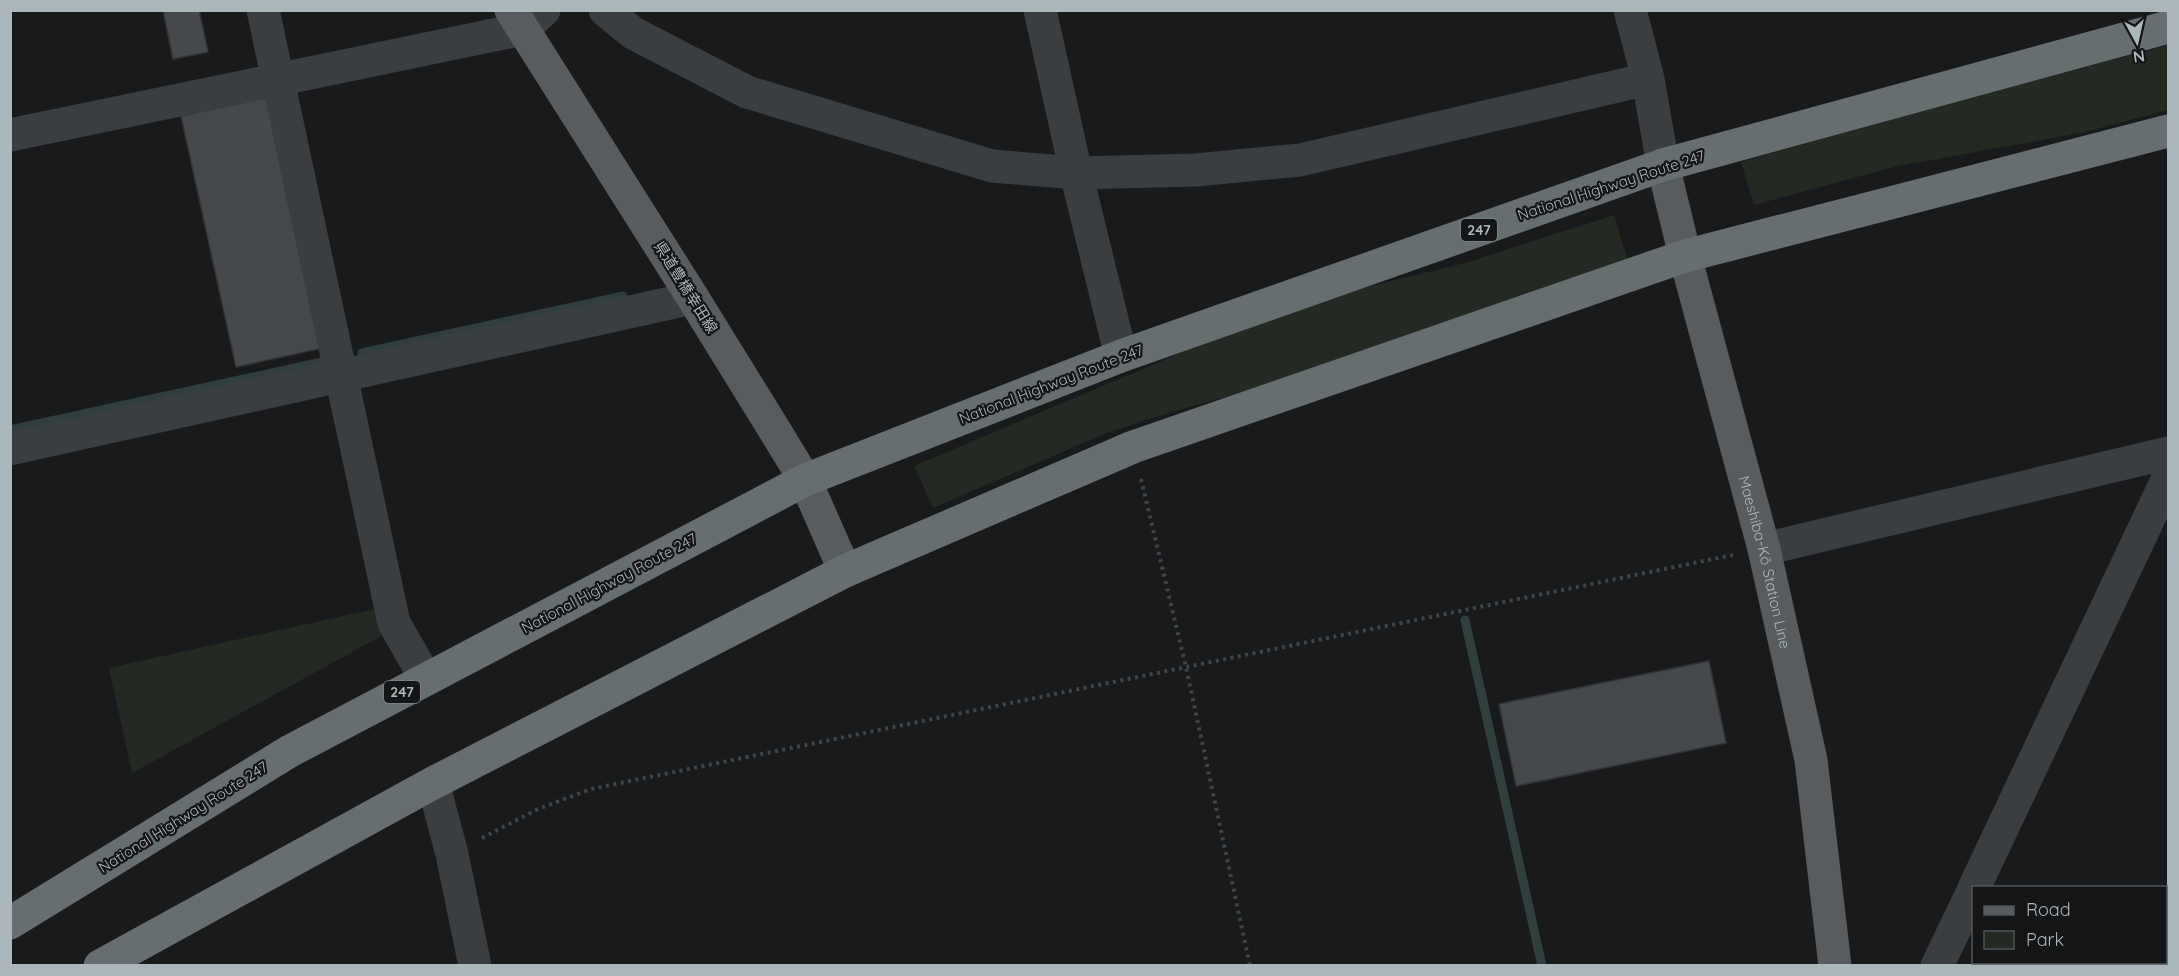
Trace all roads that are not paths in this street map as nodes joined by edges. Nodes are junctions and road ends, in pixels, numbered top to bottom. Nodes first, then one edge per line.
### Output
1 (263, 10) edge
2 (1040, 10) edge
3 (1630, 10) edge
4 (606, 11) edge
5 (526, 17) edge
6 (2169, 27) edge
7 (277, 80) junction
8 (1648, 80) junction
9 (2169, 131) edge
10 (10, 135) edge
11 (1663, 165) junction
12 (1076, 173) junction
13 (1685, 256) junction
14 (693, 298) junction
15 (1121, 356) junction
16 (340, 376) junction
17 (10, 449) edge
18 (2169, 453) edge
19 (2169, 478) edge
20 (805, 480) junction
21 (1764, 549) junction
22 (845, 571) junction
23 (426, 679) junction
24 (433, 783) junction
25 (1975, 886) edge
26 (1972, 893) edge
27 (10, 923) edge
28 (100, 966) edge
29 (475, 966) edge
30 (1835, 966) edge
31 (1937, 966) edge

1 - 7 street
2 - 12 street
3 - 8 street
4 - 12 street
5 - 7 street
5 - 14 main road, 県道豊橋幸田線
6 - 11 highway, National Highway Route 247 / 247
7 - 10 street
7 - 16 street
8 - 11 street
8 - 12 street
9 - 13 highway
11 - 13 main road, Maeshiba-Kō Station Line
11 - 15 highway, National Highway Route 247 / 247
12 - 15 street
13 - 21 main road, Maeshiba-Kō Station Line
13 - 22 highway
14 - 16 street
14 - 20 main road, 県道豊橋幸田線
15 - 20 highway, National Highway Route 247 / 247
16 - 17 street
16 - 23 street
18 - 21 street
19 - 25 street
20 - 22 main road, 県道豊橋幸田線
20 - 23 highway, National Highway Route 247 / 247
21 - 30 main road, Maeshiba-Kō Station Line
22 - 24 highway
23 - 27 highway, National Highway Route 247 / 247
24 - 28 highway
24 - 29 street
26 - 31 street

